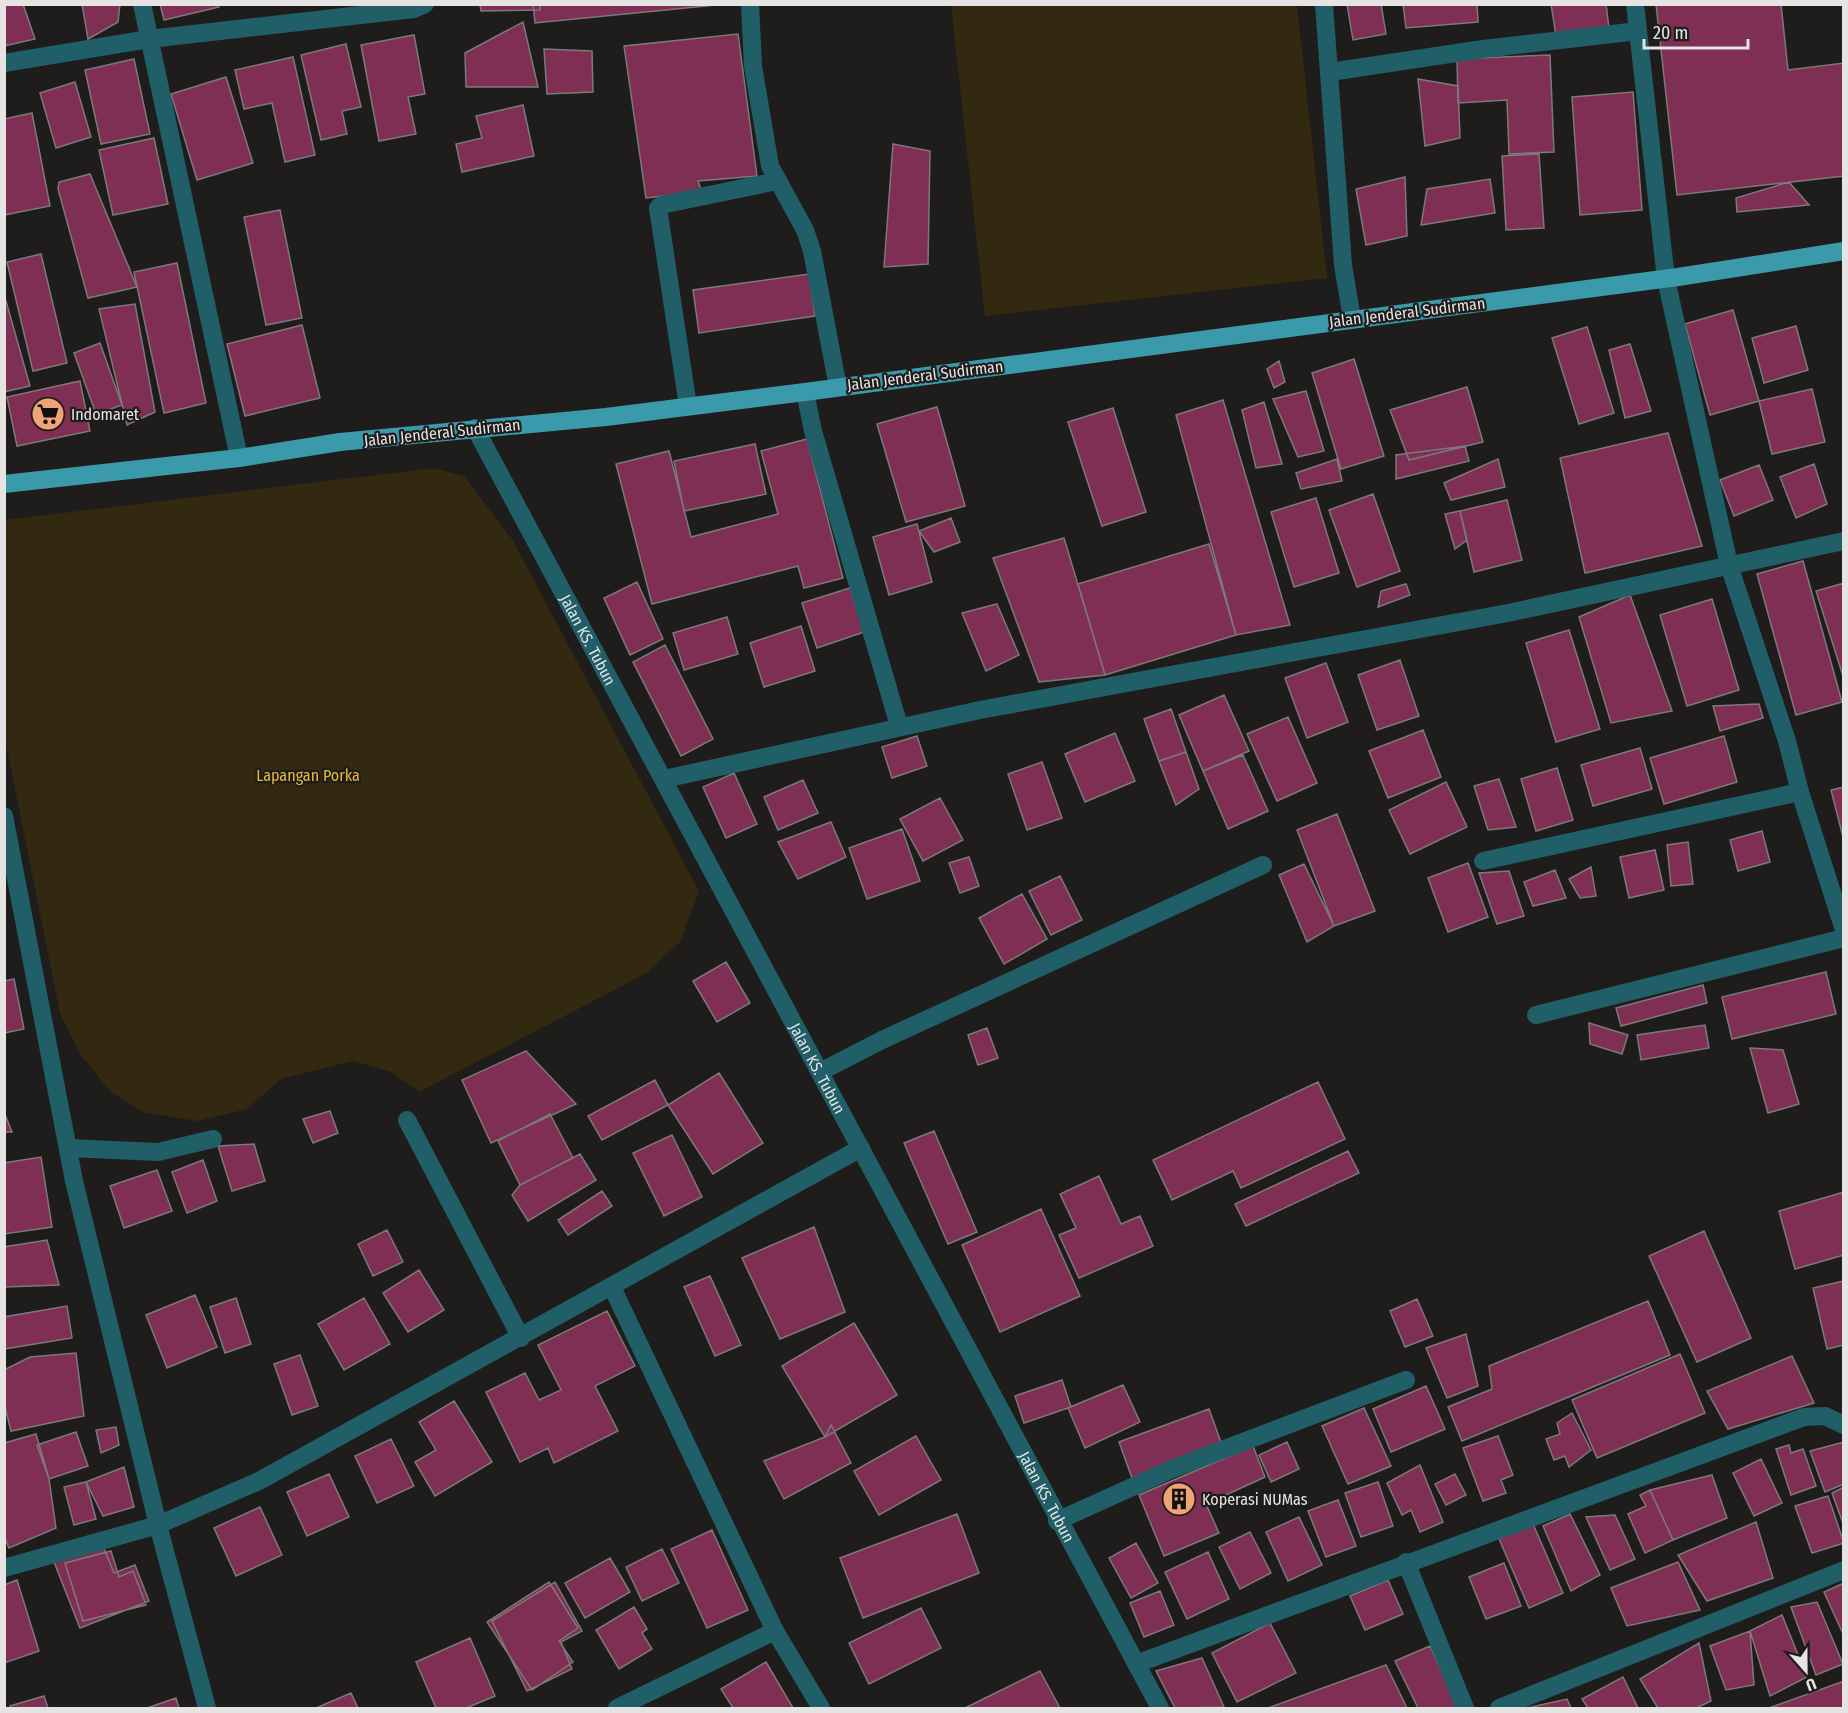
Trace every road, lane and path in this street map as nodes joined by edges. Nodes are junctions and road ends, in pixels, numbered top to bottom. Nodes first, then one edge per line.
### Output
1 (142, 4) edge
2 (425, 4) edge
3 (750, 4) edge
4 (1324, 4) edge
5 (1635, 4) edge
6 (1638, 30) junction
7 (149, 39) junction
8 (4, 63) edge
9 (1330, 72) junction
10 (777, 181) junction
11 (1844, 251) edge
12 (1666, 279) junction
13 (1352, 319) junction
14 (838, 387) junction
15 (805, 392) junction
16 (688, 406) junction
17 (475, 428) junction
18 (239, 458) junction
19 (4, 484) edge
20 (1844, 541) edge
21 (1729, 565) junction
22 (899, 726) junction
23 (664, 779) junction
24 (1800, 792) junction
25 (4, 816) edge
26 (1482, 861) dead end
27 (1263, 865) dead end
28 (1844, 930) edge
29 (1844, 938) edge
30 (1536, 1015) dead end
31 (820, 1072) junction
32 (407, 1120) dead end
33 (213, 1139) dead end
34 (68, 1148) junction
35 (861, 1148) junction
36 (612, 1287) junction
37 (521, 1338) junction
38 (1406, 1380) dead end
39 (1844, 1425) edge
40 (1057, 1521) junction
41 (158, 1525) junction
42 (1406, 1562) junction
43 (4, 1568) edge
44 (1844, 1570) edge
45 (775, 1631) junction
46 (1136, 1664) junction
47 (207, 1708) edge
48 (617, 1708) edge
49 (821, 1708) edge
50 (1160, 1708) edge
51 (1465, 1708) edge
52 (1499, 1708) edge

1 - 7 street
2 - 7 street
3 - 10 street
4 - 9 street
5 - 6 street
6 - 9 street
6 - 12 street
7 - 8 street
7 - 18 street
9 - 13 street
10 - 14 street
10 - 16 street
11 - 12 main road, Jalan Jenderal Sudirman
12 - 13 main road, Jalan Jenderal Sudirman
12 - 21 street
13 - 14 main road, Jalan Jenderal Sudirman
14 - 15 main road, Jalan Jenderal Sudirman
15 - 16 main road, Jalan Jenderal Sudirman
15 - 22 street
16 - 17 main road, Jalan Jenderal Sudirman
17 - 18 main road, Jalan Jenderal Sudirman
17 - 23 street, Jalan KS. Tubun
18 - 19 main road, Jalan Jenderal Sudirman
20 - 21 street
21 - 22 street
21 - 24 street
22 - 23 street
23 - 31 street, Jalan KS. Tubun
24 - 26 street
24 - 28 street
25 - 34 street
27 - 31 street
29 - 30 street
31 - 35 street, Jalan KS. Tubun
32 - 37 street
33 - 34 street
34 - 41 street
35 - 36 street
35 - 40 street, Jalan KS. Tubun
36 - 37 street
36 - 45 street
37 - 41 street
38 - 40 street
39 - 42 street
40 - 46 street, Jalan KS. Tubun
41 - 43 street
41 - 47 street
42 - 46 street
42 - 51 street
44 - 52 street
45 - 48 street
45 - 49 street
46 - 50 street, Jalan KS. Tubun

